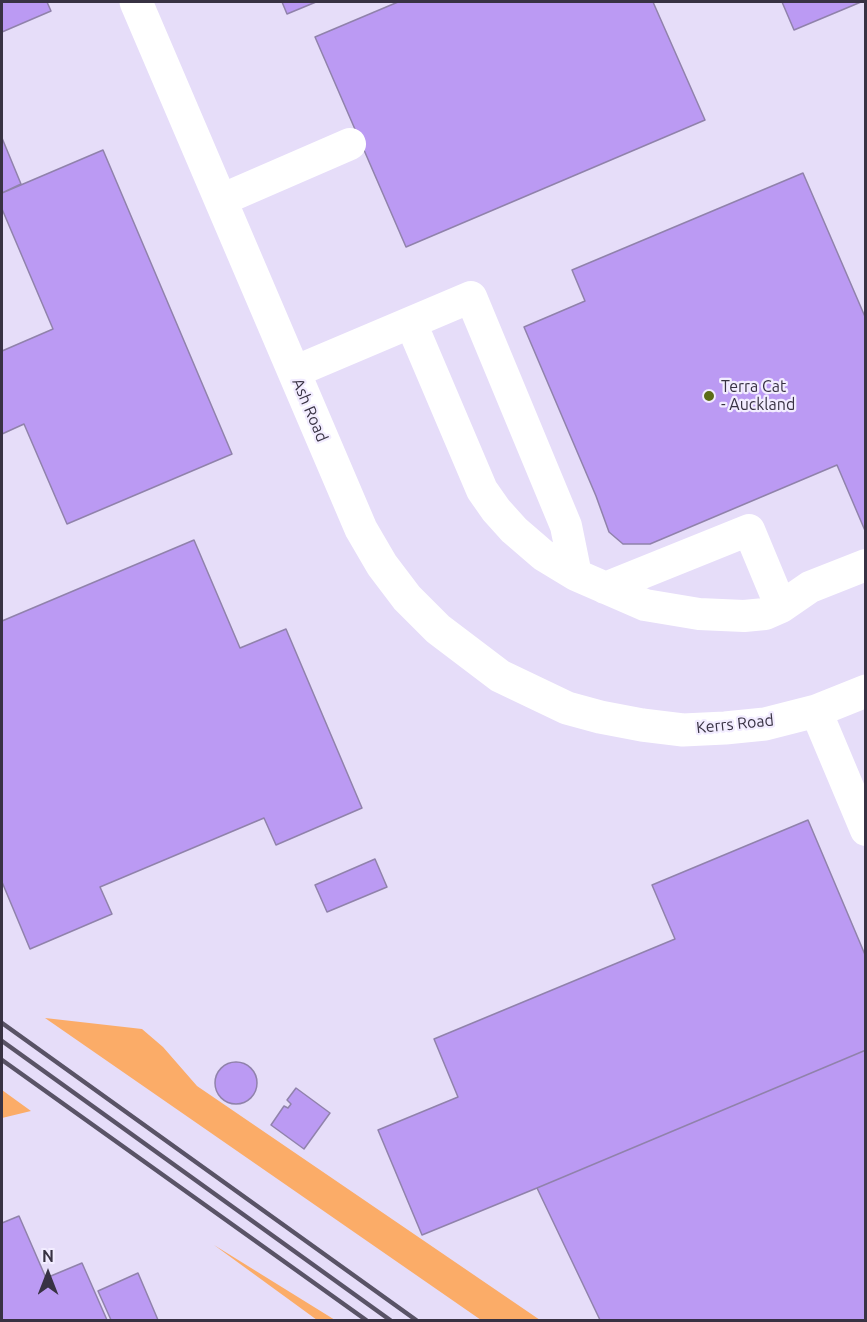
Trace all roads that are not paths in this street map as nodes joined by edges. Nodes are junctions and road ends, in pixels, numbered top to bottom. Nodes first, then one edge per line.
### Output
1 (136, 2) edge
2 (350, 144) dead end
3 (221, 200) junction
4 (411, 323) junction
5 (294, 372) junction
6 (866, 565) edge
7 (576, 575) junction
8 (605, 588) junction
9 (781, 607) junction
10 (866, 691) edge
11 (816, 711) junction
12 (600, 717) joint
13 (858, 793) edge
14 (866, 830) edge

1 - 3 main road, Ash Road
2 - 3 lane
3 - 5 main road, Ash Road
4 - 5 lane
4 - 7 lane
4 - 7 lane
5 - 12 main road, Ash Road
6 - 9 lane
7 - 8 lane
8 - 9 lane
8 - 9 lane
10 - 11 main road, Kerrs Road
11 - 12 main road, Kerrs Road
11 - 13 lane
13 - 14 lane

